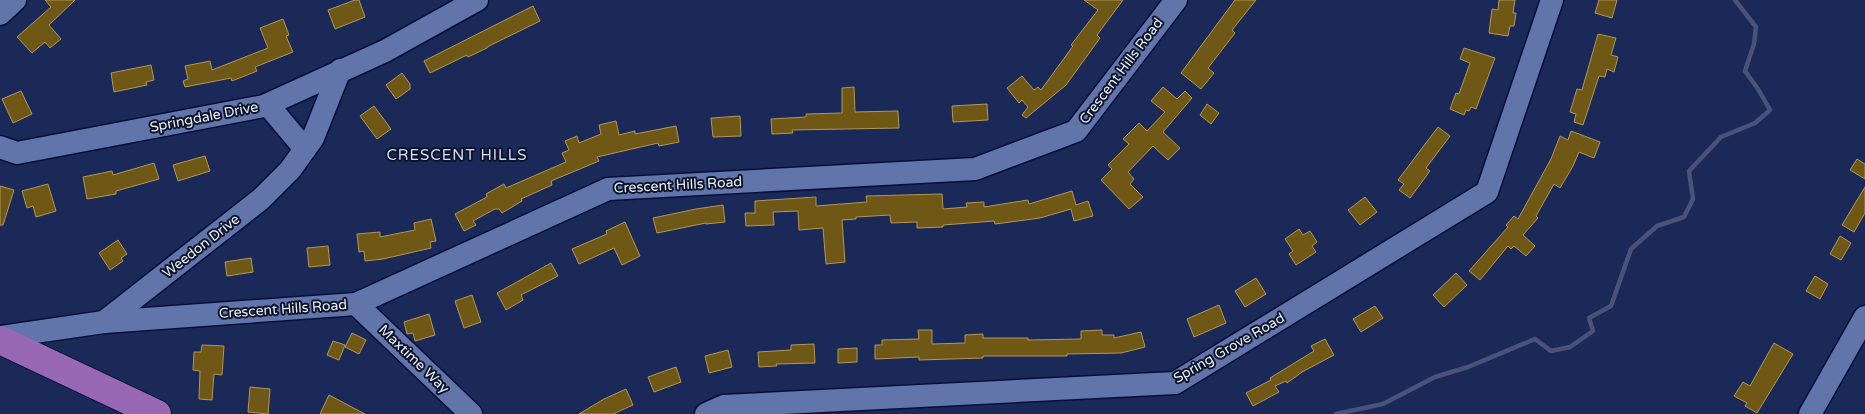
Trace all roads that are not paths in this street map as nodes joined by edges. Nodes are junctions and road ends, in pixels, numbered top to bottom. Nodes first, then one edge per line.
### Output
1 (15, 0) edge
2 (477, 0) edge
3 (1176, 0) edge
4 (1552, 0) edge
5 (0, 14) edge
6 (340, 70) junction
7 (268, 105) junction
8 (0, 146) edge
9 (305, 149) junction
10 (356, 304) junction
11 (1865, 317) edge
12 (104, 322) junction
13 (0, 339) edge
14 (157, 414) edge
15 (471, 414) edge
16 (706, 414) edge
17 (1810, 414) edge

1 - 5 street
2 - 6 street, Springdale Drive
3 - 10 street, Crescent Hills Road
4 - 16 street, Spring Grove Road
6 - 7 street, Springdale Drive
6 - 9 street, Weedon Drive
7 - 8 street, Springdale Drive
7 - 9 street
9 - 12 street, Weedon Drive
10 - 12 street, Crescent Hills Road
10 - 15 street, Maxtime Way
11 - 17 street
12 - 13 street, Weedon Drive
13 - 14 main road

